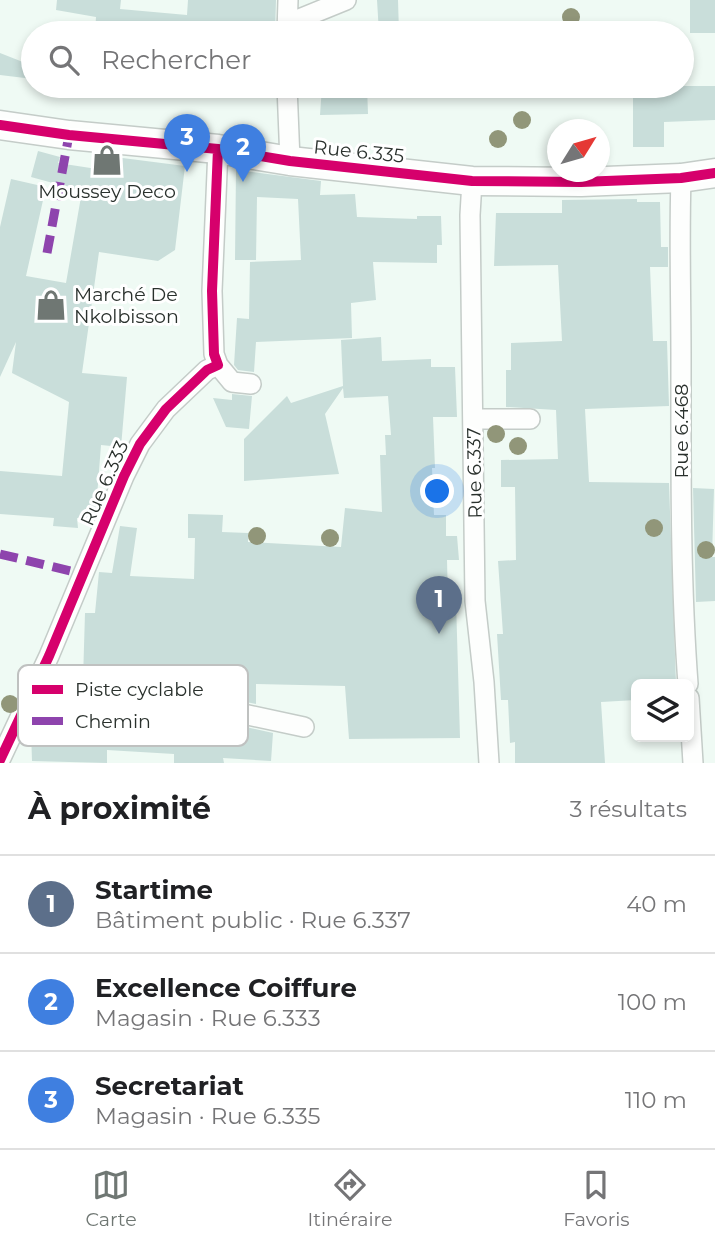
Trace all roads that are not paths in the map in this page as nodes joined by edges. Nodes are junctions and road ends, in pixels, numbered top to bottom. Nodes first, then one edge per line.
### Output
1 (288, 0) edge
2 (346, 0) edge
3 (287, 21) edge
4 (303, 21) edge
5 (287, 98) edge
6 (0, 125) edge
7 (218, 149) junction
8 (290, 161) junction
9 (715, 173) edge
10 (681, 178) junction
11 (472, 181) junction
12 (218, 365) junction
13 (251, 384) dead end
14 (473, 419) junction
15 (530, 419) dead end
16 (44, 665) edge
17 (688, 679) edge
18 (248, 715) edge
19 (18, 723) edge
20 (304, 727) dead end
21 (692, 742) edge
22 (0, 760) edge
23 (489, 763) edge
24 (693, 763) edge

1 - 3 street
2 - 4 street
5 - 8 street
6 - 7 street, Rue 6.335
7 - 8 street, Rue 6.335
7 - 12 street
8 - 11 street, Rue 6.335
9 - 10 street, Rue 6.335
10 - 11 street, Rue 6.335
10 - 17 street, Rue 6.468
11 - 14 street, Rue 6.337
12 - 13 street
12 - 16 street, Rue 6.333
14 - 15 street
14 - 23 street, Rue 6.337
18 - 20 street
19 - 22 street, Rue 6.333
21 - 24 street

